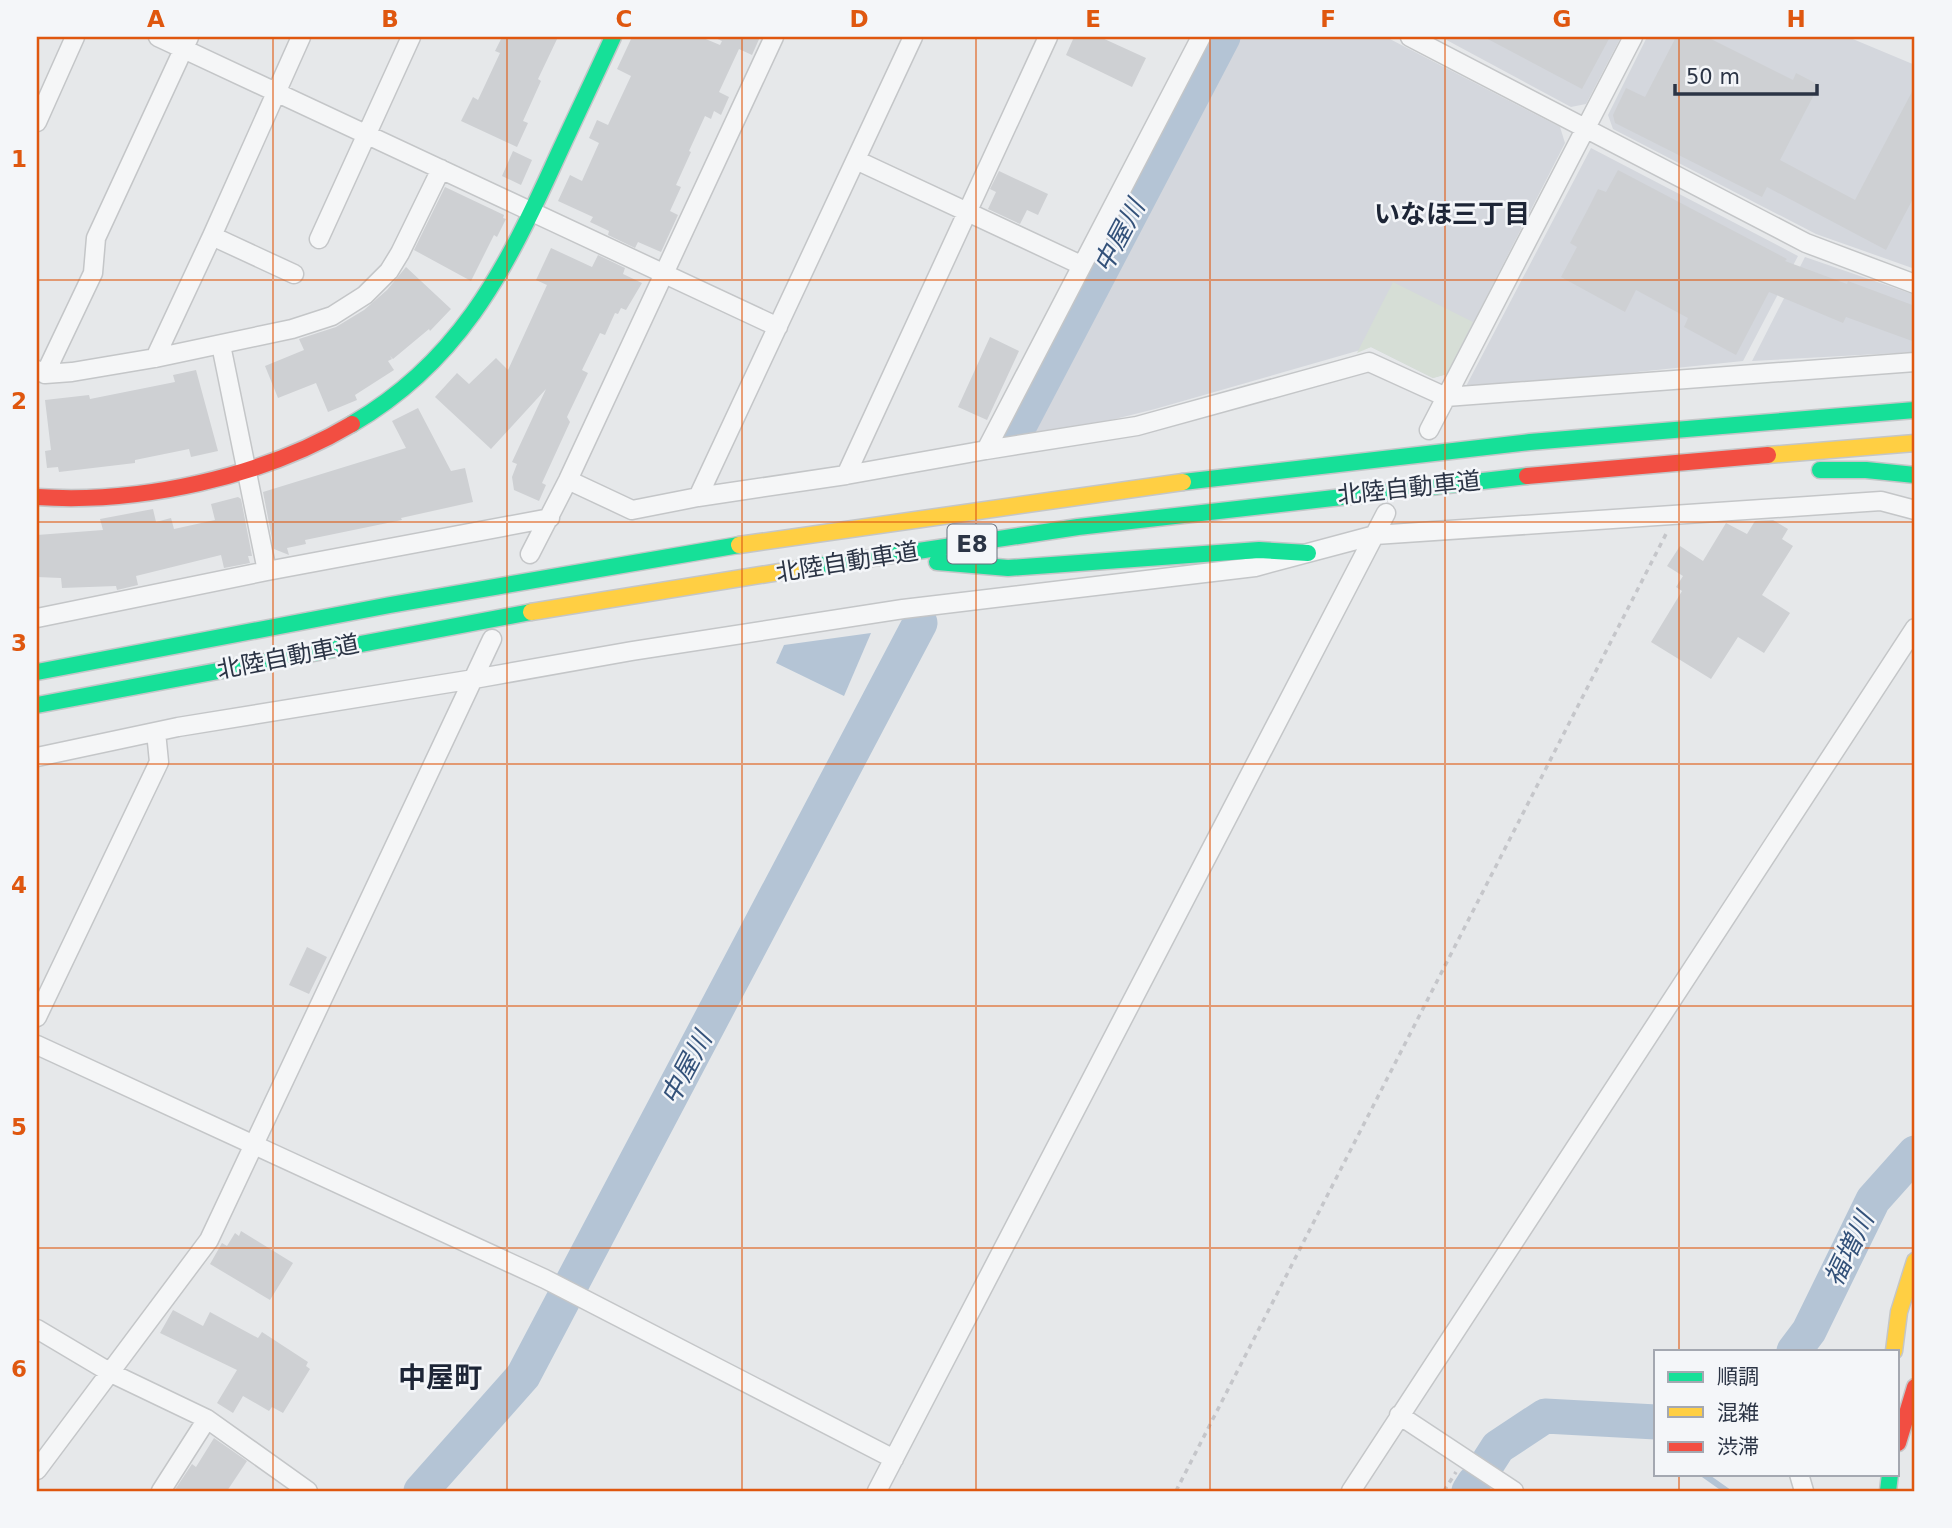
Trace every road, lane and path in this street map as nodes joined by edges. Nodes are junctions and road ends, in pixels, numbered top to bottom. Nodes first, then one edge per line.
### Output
1 (75, 37) edge
2 (158, 37) edge
3 (301, 37) edge
4 (411, 37) edge
5 (614, 37) edge
6 (775, 37) edge
7 (913, 37) edge
8 (1048, 37) edge
9 (1201, 37) edge
10 (1410, 37) edge
11 (1633, 37) edge
12 (186, 43) edge
13 (276, 92) junction
14 (37, 122) edge
15 (1586, 129) junction
16 (366, 134) junction
17 (856, 160) junction
18 (441, 169) junction
19 (532, 211) junction
20 (966, 212) junction
21 (212, 236) junction
22 (319, 239) dead end
23 (1081, 265) junction
24 (293, 274) dead end
25 (664, 274) junction
26 (1915, 284) edge
27 (778, 327) junction
28 (221, 345) junction
29 (155, 358) junction
30 (1915, 362) edge
31 (41, 372) edge
32 (1446, 397) junction
33 (1915, 410) edge
34 (1429, 430) dead end
35 (1915, 443) edge
36 (986, 450) junction
37 (247, 471) junction
38 (846, 475) junction
39 (1915, 475) edge
40 (568, 480) junction
41 (698, 496) junction
42 (37, 497) edge
43 (1282, 502) junction
44 (1915, 510) edge
45 (1386, 513) dead end
46 (1676, 515) junction
47 (550, 518) junction
48 (1375, 535) junction
49 (1308, 553) junction
50 (530, 555) dead end
51 (875, 556) junction
52 (267, 570) junction
53 (37, 618) edge
54 (1915, 628) edge
55 (492, 639) dead end
56 (37, 672) edge
57 (474, 679) junction
58 (37, 705) edge
59 (156, 732) junction
60 (37, 757) edge
61 (37, 1017) edge
62 (37, 1045) edge
63 (254, 1143) junction
64 (1915, 1261) edge
65 (1915, 1315) edge
66 (37, 1329) edge
67 (1894, 1350) edge
68 (1899, 1356) edge
69 (111, 1373) junction
70 (1915, 1387) edge
71 (1399, 1415) junction
72 (207, 1419) junction
73 (1899, 1440) edge
74 (894, 1459) junction
75 (37, 1469) edge
76 (161, 1491) edge
77 (308, 1491) edge
78 (877, 1491) edge
79 (1176, 1491) edge
80 (1351, 1491) edge
81 (1514, 1491) edge

1 - 14 street
2 - 12 street
3 - 13 street
4 - 16 street
5 - 19 main road
6 - 25 street
7 - 17 street
8 - 20 street
9 - 23 street
10 - 15 street
11 - 15 street
12 - 13 street
12 - 31 street
13 - 16 street
13 - 21 street
15 - 26 street
15 - 32 street
16 - 18 street
16 - 22 street
17 - 20 street
17 - 27 street
18 - 19 street
18 - 28 street
19 - 25 street
19 - 37 main road
20 - 23 street
20 - 38 street
21 - 24 street
21 - 29 street
23 - 36 street
25 - 27 street
25 - 40 street
27 - 41 street
28 - 29 street
28 - 37 street
29 - 31 street
30 - 32 street
32 - 34 street
32 - 36 street
33 - 56 main road, 北陸自動車道 / E8
35 - 43 main road, 北陸自動車道 / E8
36 - 38 street
37 - 42 main road
37 - 52 street
38 - 41 street
39 - 43 main road
40 - 41 street
40 - 47 street
43 - 51 main road, 北陸自動車道 / E8
44 - 46 street
45 - 48 street
46 - 48 street
46 - 79 path
47 - 50 street
47 - 52 street
48 - 49 street
48 - 74 street
49 - 51 main road
49 - 57 street
51 - 58 main road, 北陸自動車道 / E8
52 - 53 street
54 - 71 street
55 - 57 street
57 - 59 street
57 - 63 street
59 - 60 street
59 - 61 street
62 - 63 street
63 - 69 street
63 - 74 street
64 - 67 main road
65 - 68 main road
66 - 69 street
69 - 72 street
69 - 75 street
70 - 73 main road
71 - 80 street
71 - 81 street
72 - 76 street
72 - 77 street
74 - 78 street

